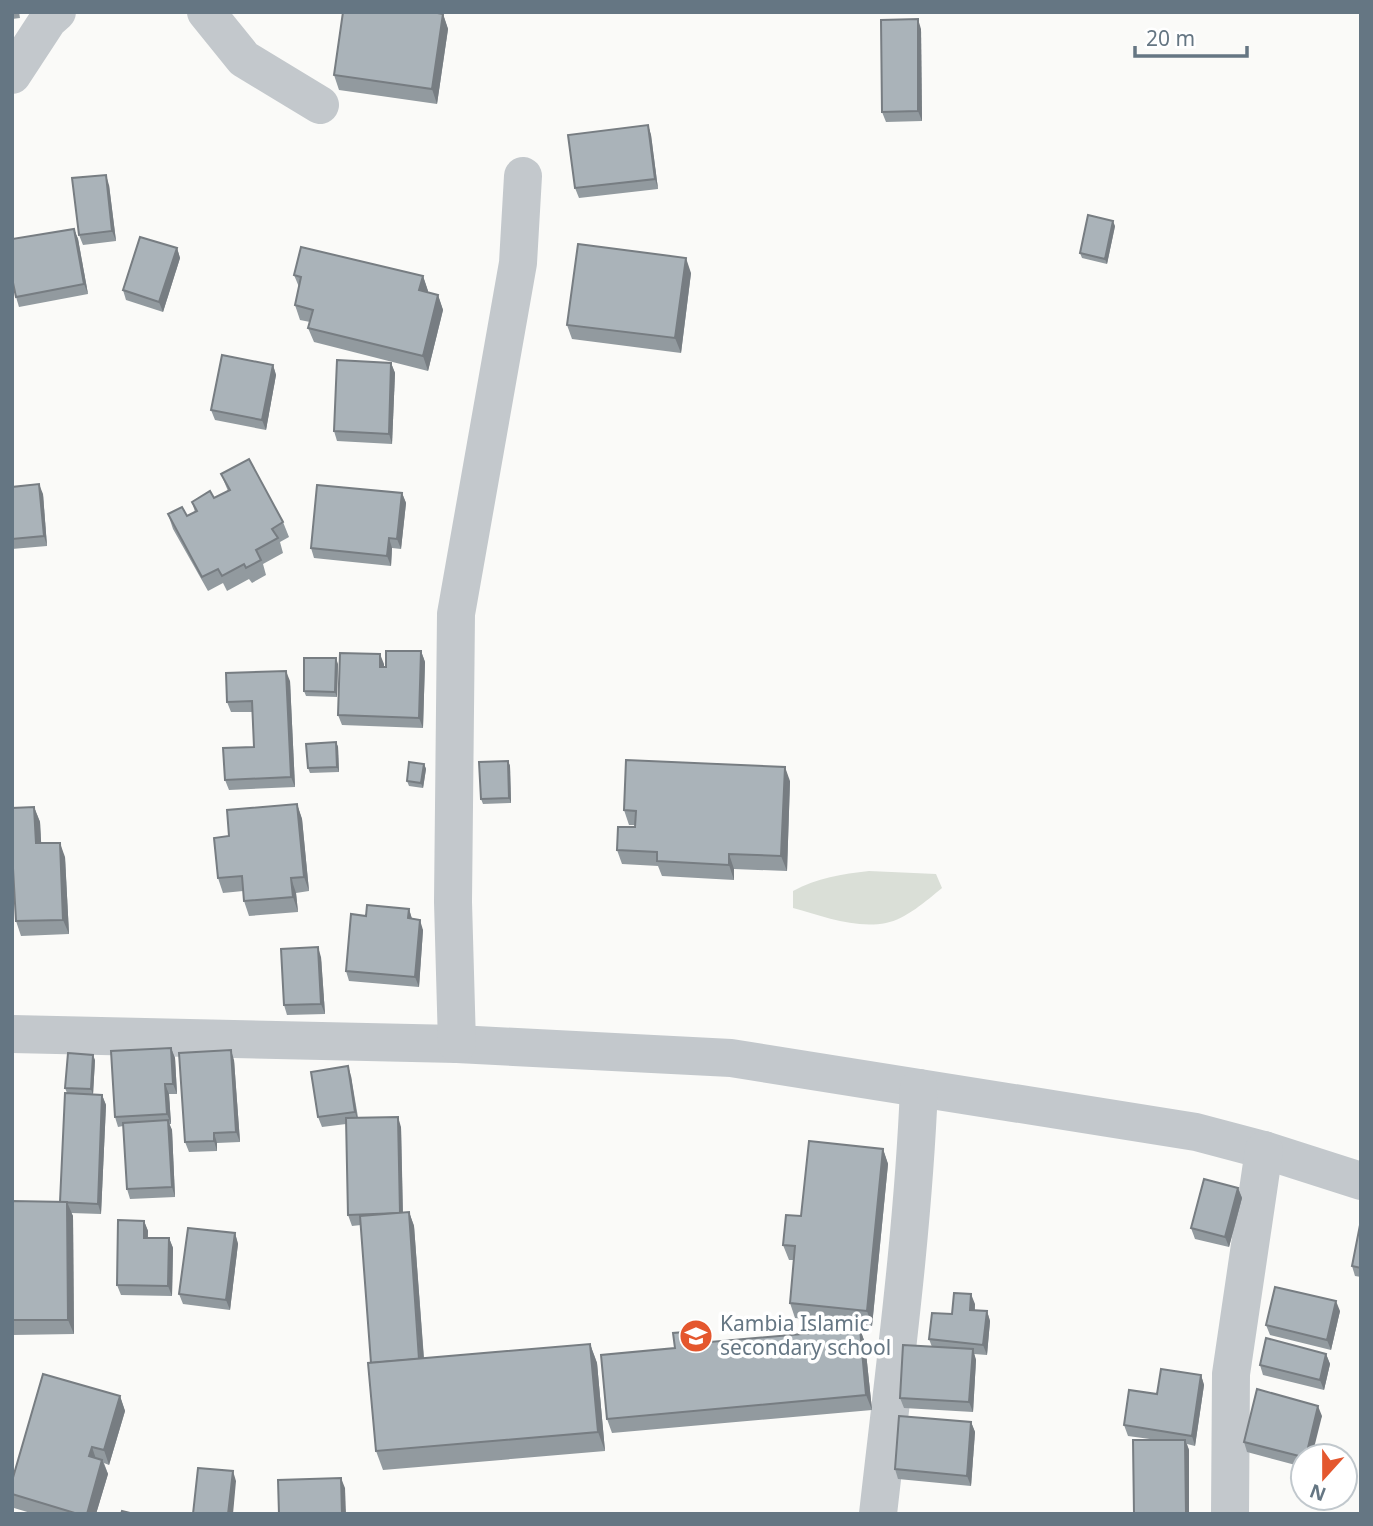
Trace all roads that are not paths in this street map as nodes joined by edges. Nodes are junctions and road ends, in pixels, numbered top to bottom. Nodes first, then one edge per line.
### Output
1 (57, 12) edge
2 (206, 12) edge
3 (12, 75) edge
4 (320, 105) dead end
5 (523, 176) dead end
6 (12, 1034) edge
7 (457, 1044) junction
8 (919, 1088) junction
9 (1264, 1150) junction
10 (1361, 1181) edge
11 (878, 1514) edge
12 (1230, 1514) edge

1 - 3 street
2 - 4 street
5 - 7 street
6 - 7 street
7 - 8 street
8 - 9 street
8 - 11 street
9 - 10 street
9 - 12 street

